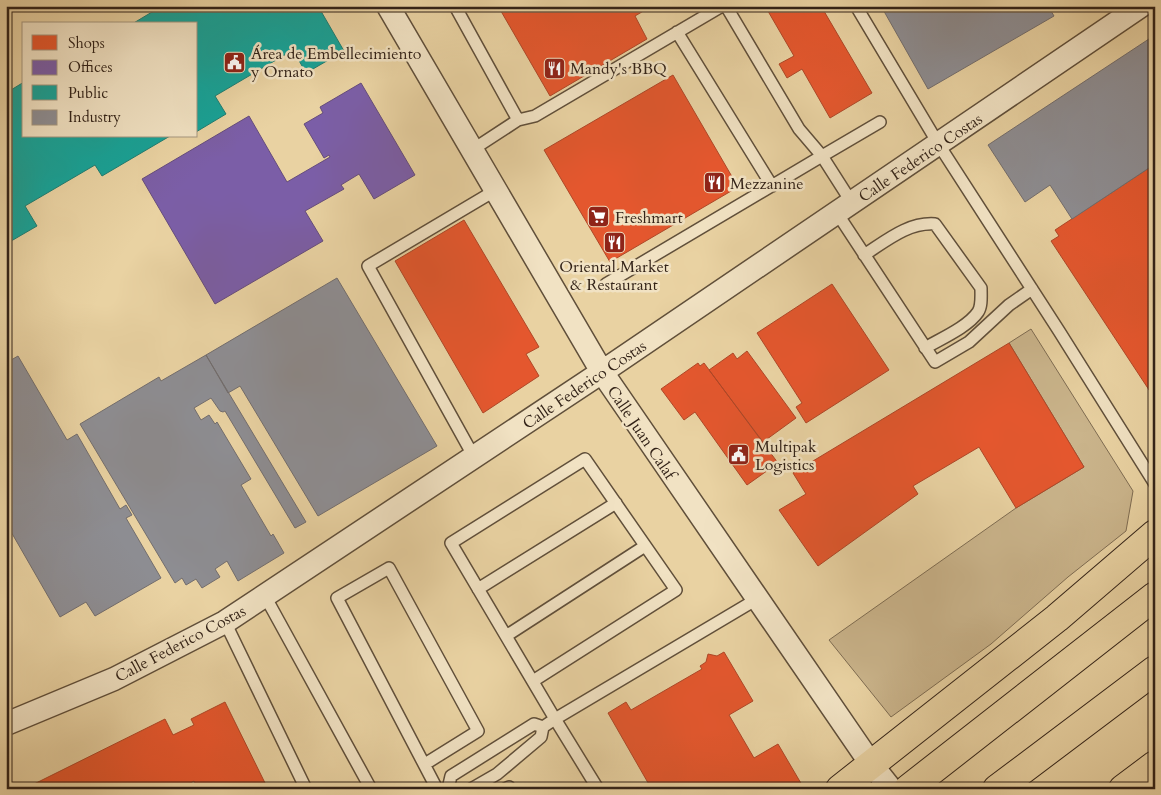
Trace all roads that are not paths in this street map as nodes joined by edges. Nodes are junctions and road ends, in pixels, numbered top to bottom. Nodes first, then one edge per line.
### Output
1 (388, 6) edge
2 (455, 6) edge
3 (722, 6) edge
4 (726, 6) edge
5 (856, 6) edge
6 (1141, 6) edge
7 (677, 32) junction
8 (518, 120) junction
9 (880, 122) dead end
10 (939, 145) junction
11 (472, 150) junction
12 (822, 156) junction
13 (772, 186) junction
14 (496, 190) junction
15 (845, 208) junction
16 (864, 255) junction
17 (606, 284) dead end
18 (1032, 288) junction
19 (925, 348) junction
20 (602, 372) junction
21 (474, 457) junction
22 (1155, 484) edge
23 (616, 503) junction
24 (1155, 534) edge
25 (645, 546) junction
26 (478, 589) junction
27 (265, 596) junction
28 (1155, 596) edge
29 (757, 599) junction
30 (225, 622) junction
31 (506, 636) junction
32 (1155, 670) edge
33 (532, 681) junction
34 (555, 720) junction
35 (6, 724) edge
36 (543, 727) junction
37 (494, 750) junction
38 (425, 764) junction
39 (871, 764) junction
40 (1155, 765) edge
41 (505, 768) junction
42 (1003, 784) edge
43 (306, 789) edge
44 (370, 789) edge
45 (437, 789) edge
46 (449, 789) edge
47 (471, 789) edge
48 (598, 789) edge
49 (840, 789) edge
50 (892, 789) edge
51 (908, 789) edge
52 (1123, 789) edge

1 - 11 street, Calle Juan Calaf
2 - 8 lane
3 - 7 lane
4 - 12 lane
5 - 10 lane
6 - 10 street, Calle Federico Costas
7 - 8 lane
7 - 13 lane
8 - 11 lane
9 - 12 lane
10 - 15 street, Calle Federico Costas
10 - 18 lane
11 - 14 street, Calle Juan Calaf
12 - 13 lane
12 - 15 lane
13 - 17 lane
14 - 20 street, Calle Juan Calaf
14 - 21 lane
15 - 16 lane
15 - 20 street, Calle Federico Costas
16 - 19 lane
16 - 19 lane
18 - 19 lane
18 - 22 lane
20 - 21 street, Calle Federico Costas
20 - 29 street, Calle Juan Calaf
21 - 27 street, Calle Federico Costas
23 - 25 lane
23 - 26 lane
23 - 26 lane
24 - 39 highway
25 - 31 lane
25 - 33 lane
26 - 31 lane
27 - 30 street, Calle Federico Costas
27 - 44 lane
28 - 51 highway
29 - 34 lane
29 - 39 street, Calle Juan Calaf
30 - 35 street, Calle Federico Costas
30 - 43 lane
31 - 33 lane
32 - 42 highway
33 - 34 lane
34 - 36 lane
34 - 48 lane
36 - 37 lane
36 - 41 lane
37 - 41 lane
37 - 46 lane
38 - 38 lane
38 - 45 lane
39 - 49 highway
39 - 50 street, Calle Juan Calaf
40 - 52 highway
41 - 47 lane

